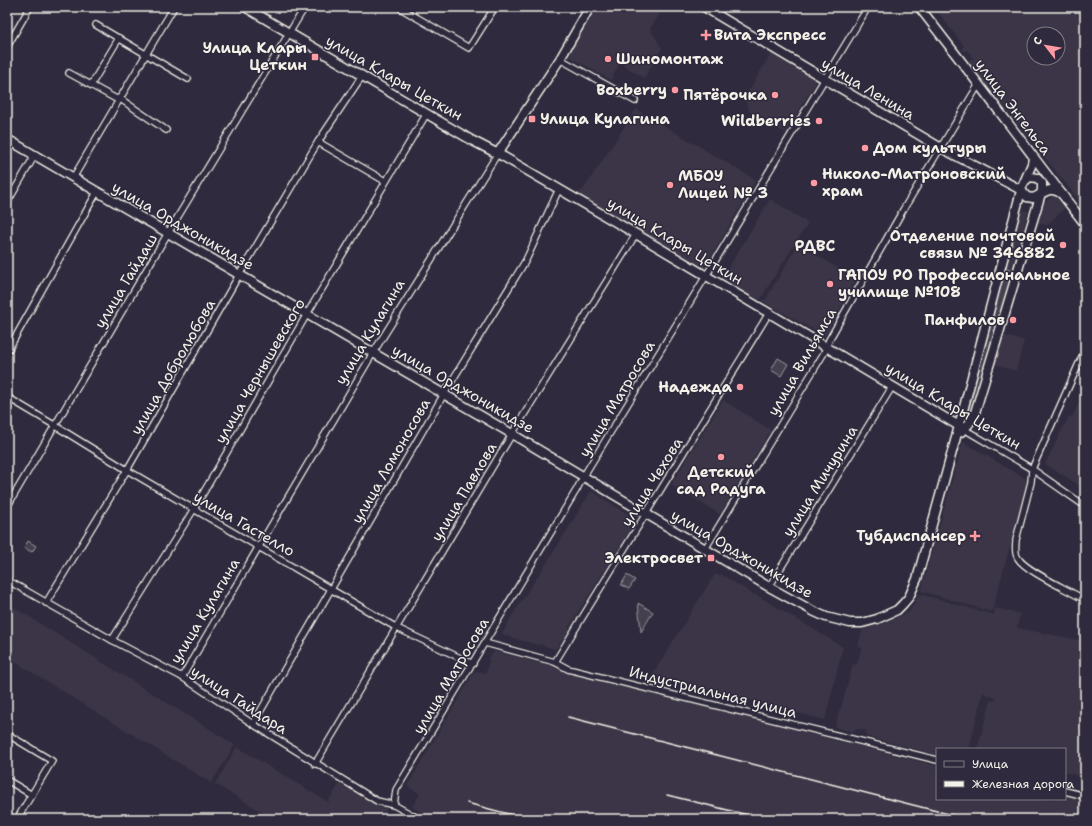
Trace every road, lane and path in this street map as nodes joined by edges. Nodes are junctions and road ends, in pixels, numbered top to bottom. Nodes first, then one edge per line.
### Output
1 (30, 7) edge
2 (174, 7) edge
3 (245, 7) edge
4 (305, 7) edge
5 (403, 7) edge
6 (495, 7) edge
7 (590, 7) edge
8 (704, 7) edge
9 (868, 7) edge
10 (919, 7) edge
11 (96, 25) dead end
12 (289, 33) junction
13 (119, 38) junction
14 (7, 47) edge
15 (145, 54) junction
16 (560, 59) junction
17 (69, 73) dead end
18 (362, 76) junction
19 (188, 79) dead end
20 (824, 79) junction
21 (979, 84) junction
22 (91, 85) junction
23 (119, 99) junction
24 (635, 101) dead end
25 (426, 114) junction
26 (166, 130) dead end
27 (7, 138) edge
28 (318, 142) junction
29 (941, 148) junction
30 (498, 153) junction
31 (35, 155) junction
32 (1034, 158) junction
33 (1046, 174) junction
34 (73, 178) junction
35 (385, 181) junction
36 (1022, 186) junction
37 (559, 189) junction
38 (98, 192) junction
39 (1041, 192) junction
40 (1062, 194) junction
41 (7, 203) edge
42 (1085, 224) edge
43 (168, 233) junction
44 (636, 234) junction
45 (239, 275) junction
46 (706, 276) junction
47 (769, 313) junction
48 (307, 314) junction
49 (826, 347) junction
50 (1085, 350) edge
51 (7, 352) edge
52 (373, 353) junction
53 (892, 387) junction
54 (444, 394) junction
55 (7, 397) edge
56 (54, 425) junction
57 (961, 427) junction
58 (512, 434) junction
59 (1032, 469) junction
60 (127, 470) junction
61 (583, 477) junction
62 (1085, 506) edge
63 (7, 507) edge
64 (194, 509) junction
65 (646, 514) junction
66 (258, 547) junction
67 (705, 549) junction
68 (7, 580) edge
69 (769, 587) junction
70 (331, 589) junction
71 (1085, 600) edge
72 (46, 603) junction
73 (397, 628) junction
74 (112, 640) junction
75 (485, 643) junction
76 (554, 662) junction
77 (473, 664) junction
78 (182, 677) junction
79 (253, 724) junction
80 (7, 734) edge
81 (936, 760) edge
82 (315, 764) junction
83 (7, 780) edge
84 (1066, 791) edge
85 (32, 795) junction
86 (1085, 796) edge
87 (394, 805) junction
88 (17, 819) edge
89 (419, 819) edge

1 - 14 street
2 - 15 street
3 - 12 street, улица Клары Цеткин
4 - 12 street, улица Гайдаш
5 - 6 street
7 - 16 street, улица Кулагина
8 - 20 street, улица Ленина
9 - 20 street, улица Матросова
10 - 21 street, улица Энгельса
11 - 13 street
12 - 18 street, улица Клары Цеткин
12 - 43 street, улица Гайдаш
13 - 15 street
13 - 22 street
15 - 19 street
15 - 23 street
16 - 24 street
16 - 30 street, улица Кулагина
17 - 22 street
18 - 25 street, улица Клары Цеткин
18 - 28 street, улица Добролюбова
20 - 29 street, улица Ленина
20 - 46 street, улица Матросова
21 - 29 street, улица Вильямса
21 - 32 street, улица Энгельса
22 - 23 street
23 - 26 street
23 - 34 street
25 - 30 street, улица Клары Цеткин
25 - 35 street, улица Чернышевского
27 - 31 street, улица Орджоникидзе
28 - 35 street
28 - 45 street, улица Добролюбова
29 - 36 street, улица Ленина
29 - 49 street, улица Вильямса
30 - 37 street, улица Клары Цеткин
30 - 52 street, улица Кулагина
31 - 34 street, улица Орджоникидзе
31 - 41 street
32 - 33 street, улица Энгельса
32 - 36 street
33 - 39 street
33 - 40 street, улица Энгельса
34 - 38 street, улица Орджоникидзе
35 - 48 street, улица Чернышевского
36 - 39 street
36 - 39 street
36 - 57 street
37 - 44 street, улица Клары Цеткин
37 - 54 street, улица Ломоносова
38 - 43 street, улица Орджоникидзе
38 - 51 street
39 - 40 street
39 - 57 street
40 - 42 street, улица Энгельса
43 - 45 street, улица Орджоникидзе
43 - 56 street, улица Гайдаш
44 - 46 street, улица Клары Цеткин
44 - 58 street, улица Павлова
45 - 48 street, улица Орджоникидзе
45 - 60 street, улица Добролюбова
46 - 47 street, улица Клары Цеткин
46 - 61 street, улица Матросова
47 - 49 street, улица Клары Цеткин
47 - 65 street, улица Чехова
48 - 52 street, улица Орджоникидзе
48 - 64 street, улица Чернышевского
49 - 53 street, улица Клары Цеткин
49 - 67 street, улица Вильямса
50 - 59 street
52 - 54 street, улица Орджоникидзе
52 - 66 street, улица Кулагина
53 - 57 street, улица Клары Цеткин
53 - 69 street, улица Мичурина
54 - 58 street, улица Орджоникидзе
54 - 70 street, улица Ломоносова
55 - 56 street, улица Гастелло
56 - 60 street, улица Гастелло
56 - 63 street, улица Гайдаш
57 - 59 street, улица Клары Цеткин
57 - 69 street, улица Орджоникидзе
58 - 61 street, улица Орджоникидзе
58 - 73 street, улица Павлова
59 - 62 street, улица Клары Цеткин
59 - 71 street
60 - 64 street, улица Гастелло
60 - 72 street, улица Добролюбова
61 - 65 street, улица Орджоникидзе
61 - 75 street, улица Матросова
64 - 66 street, улица Гастелло
64 - 74 street, улица Чернышевского
65 - 67 street, улица Орджоникидзе
65 - 76 street, улица Чехова
66 - 70 street, улица Гастелло
66 - 78 street, улица Кулагина
67 - 69 street, улица Орджоникидзе
68 - 72 street, улица Гайдара
70 - 73 street, улица Гастелло
70 - 79 street, улица Ломоносова
72 - 74 street, улица Гайдара
73 - 77 street, улица Гастелло
73 - 82 street, улица Павлова
74 - 78 street, улица Гайдара
75 - 76 street, Индустриальная улица
75 - 77 street, улица Матросова
76 - 81 street, Индустриальная улица
77 - 87 street, улица Матросова
78 - 79 street, улица Гайдара
79 - 82 street, улица Гайдара
80 - 85 street
82 - 87 street, улица Гайдара
83 - 85 street
84 - 86 street
85 - 88 street
87 - 89 street

